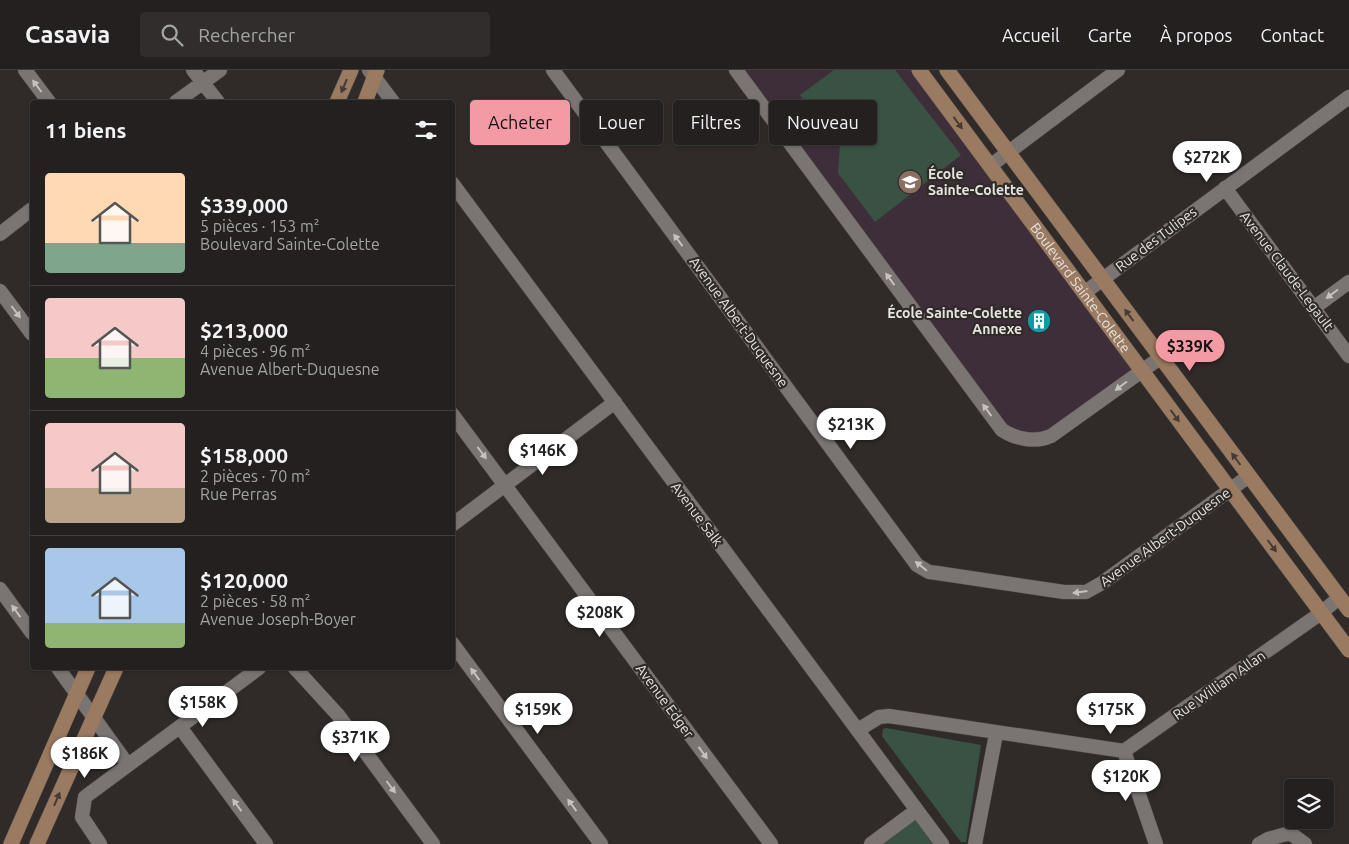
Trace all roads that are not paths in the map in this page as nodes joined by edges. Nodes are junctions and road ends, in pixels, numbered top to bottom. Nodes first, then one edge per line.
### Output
1 (25, 70) edge
2 (193, 70) edge
3 (220, 70) edge
4 (350, 70) edge
5 (553, 70) edge
6 (736, 70) edge
7 (919, 70) edge
8 (947, 70) edge
9 (1118, 70) edge
10 (373, 72) edge
11 (203, 83) junction
12 (1349, 96) edge
13 (48, 100) edge
14 (179, 100) edge
15 (216, 100) edge
16 (338, 100) edge
17 (366, 100) edge
18 (391, 100) edge
19 (1008, 152) junction
20 (990, 166) junction
21 (455, 187) edge
22 (1225, 188) junction
23 (30, 211) edge
24 (0, 234) edge
25 (1102, 279) junction
26 (1349, 282) edge
27 (0, 291) edge
28 (1084, 293) junction
29 (1315, 307) junction
30 (30, 331) edge
31 (1349, 356) edge
32 (1160, 358) junction
33 (1142, 370) junction
34 (614, 402) junction
35 (455, 418) edge
36 (1249, 476) junction
37 (506, 486) junction
38 (1230, 490) junction
39 (455, 523) edge
40 (0, 589) edge
41 (1340, 598) junction
42 (1349, 610) edge
43 (1321, 613) junction
44 (30, 630) edge
45 (455, 647) edge
46 (1349, 650) edge
47 (60, 670) edge
48 (87, 670) edge
49 (115, 670) edge
50 (257, 670) edge
51 (297, 670) edge
52 (77, 693) junction
53 (94, 718) junction
54 (180, 728) junction
55 (858, 730) junction
56 (996, 734) junction
57 (1124, 751) junction
58 (128, 765) junction
59 (917, 810) junction
60 (10, 844) edge
61 (37, 844) edge
62 (100, 844) edge
63 (266, 844) edge
64 (433, 844) edge
65 (601, 844) edge
66 (770, 844) edge
67 (871, 844) edge
68 (942, 844) edge
69 (975, 844) edge
70 (1156, 844) edge
71 (1259, 844) edge
72 (1304, 844) edge

13 -> 1 street
2 - 11 street
3 - 11 street
4 -> 16 street
38 -> 5 street, Avenue Albert-Duquesne
33 -> 6 street
7 -> 20 street, Boulevard Sainte-Colette
8 - 19 street, Boulevard Sainte-Colette
9 - 19 street
10 - 17 street
10 - 18 street
11 - 14 street
11 - 15 street
12 - 22 street, Rue des Tulipes
19 - 20 street
19 - 25 street, Boulevard Sainte-Colette
20 - 28 street, Boulevard Sainte-Colette
21 - 34 street, Avenue Salk
22 - 25 street, Rue des Tulipes
22 - 29 street, Avenue Claude-Legault
23 - 24 street
25 - 28 street, Rue des Tulipes
32 -> 25 street, Boulevard Sainte-Colette
26 -> 29 street
27 -> 30 street
28 - 33 street, Boulevard Sainte-Colette
29 - 31 street, Avenue Claude-Legault
32 - 33 street
36 -> 32 street, Boulevard Sainte-Colette
33 -> 38 street, Boulevard Sainte-Colette
34 - 37 street
34 - 55 street, Avenue Salk
35 -> 37 street, Avenue Edger
36 - 38 street, Avenue Albert-Duquesne
36 - 41 street, Boulevard Sainte-Colette
37 - 39 street
37 -> 66 street, Avenue Edger
38 -> 43 street, Boulevard Sainte-Colette
44 -> 40 street
41 - 42 street, Boulevard Sainte-Colette
41 - 43 street, Rue William Allan
43 - 46 street, Boulevard Sainte-Colette
43 - 57 street, Rue William Allan
65 -> 45 street
47 - 52 street
48 - 52 street
49 - 53 street
50 - 54 street
51 -> 64 street
52 - 53 street
52 - 60 street
53 - 58 street
61 -> 53 street
54 - 58 street
63 -> 54 street
55 - 56 street
55 - 59 street, Avenue Salk
56 - 57 street
56 - 69 street
57 - 70 street
58 - 62 street
59 - 67 street
59 - 68 street, Avenue Salk
71 - 72 street

